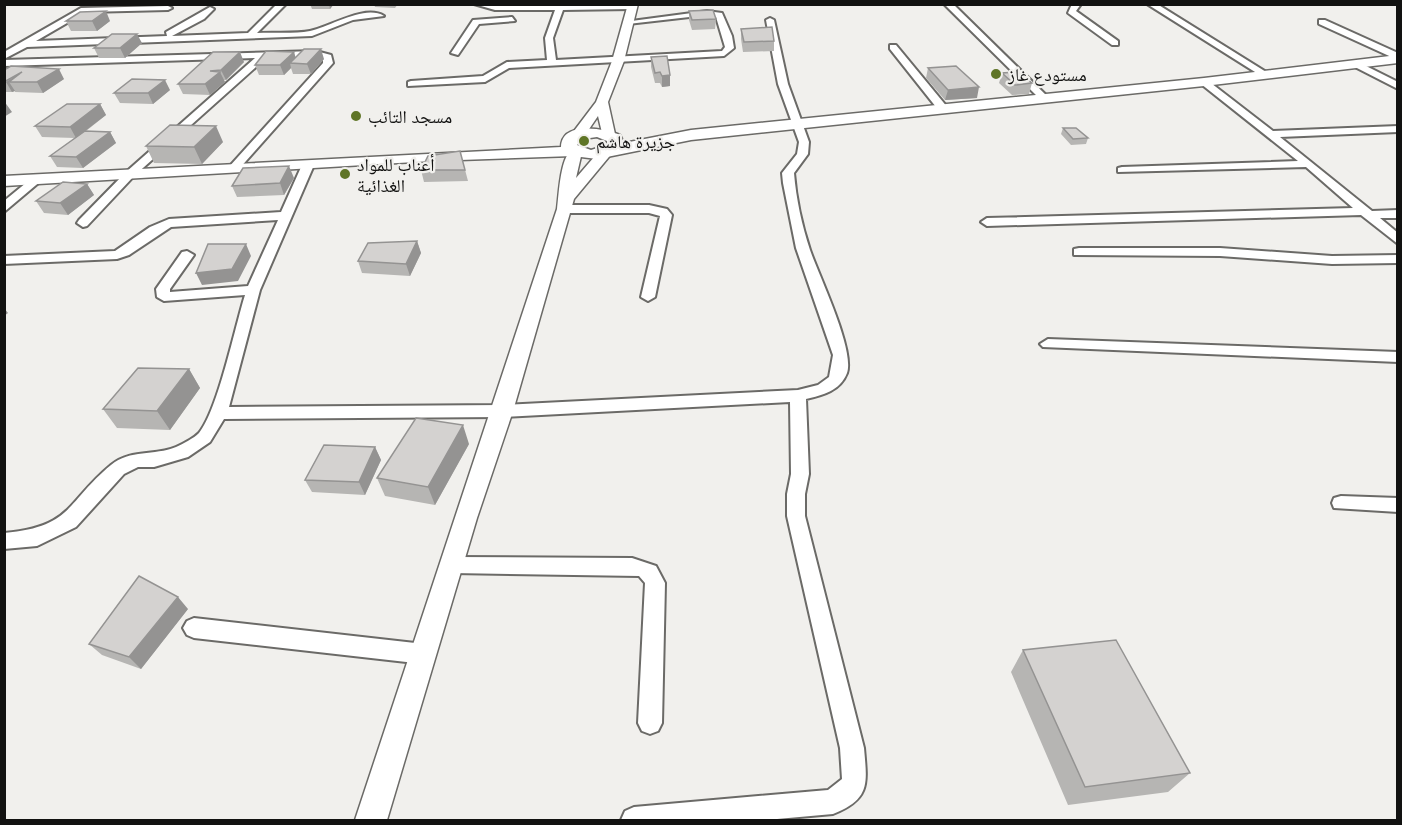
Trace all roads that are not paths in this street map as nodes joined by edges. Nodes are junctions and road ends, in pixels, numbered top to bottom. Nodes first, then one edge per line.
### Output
1 (282, 4) edge
2 (478, 4) edge
3 (948, 4) edge
4 (1077, 4) edge
5 (1150, 4) edge
6 (633, 6) edge
7 (168, 8) dead end
8 (560, 8) junction
9 (210, 9) dead end
10 (380, 16) dead end
11 (523, 19) dead end
12 (545, 19) dead end
13 (556, 19) junction
14 (770, 20) dead end
15 (628, 22) junction
16 (1322, 22) dead end
17 (251, 34) junction
18 (163, 37) junction
19 (1115, 43) dead end
20 (24, 44) junction
21 (894, 47) dead end
22 (455, 53) dead end
23 (4, 56) edge
24 (262, 57) junction
25 (1398, 58) edge
26 (618, 61) junction
27 (552, 62) junction
28 (4, 63) edge
29 (1356, 64) junction
30 (1266, 75) junction
31 (1204, 82) junction
32 (411, 84) dead end
33 (1398, 86) edge
34 (1045, 99) junction
35 (602, 102) junction
36 (944, 110) junction
37 (797, 124) junction
38 (1398, 129) edge
39 (1271, 134) junction
40 (609, 143) junction
41 (575, 144) junction
42 (1308, 164) junction
43 (308, 165) junction
44 (234, 168) junction
45 (1122, 170) dead end
46 (130, 174) junction
47 (36, 180) junction
48 (4, 181) edge
49 (567, 203) junction
50 (4, 208) edge
51 (1366, 213) junction
52 (1398, 214) edge
53 (284, 216) junction
54 (987, 222) dead end
55 (83, 223) dead end
56 (1398, 240) edge
57 (1078, 252) dead end
58 (187, 255) dead end
59 (4, 260) edge
60 (1398, 260) edge
61 (253, 291) junction
62 (648, 297) dead end
63 (1048, 344) dead end
64 (1398, 357) edge
65 (798, 396) junction
66 (503, 411) junction
67 (219, 412) junction
68 (1341, 503) dead end
69 (1398, 505) edge
70 (4, 541) edge
71 (452, 565) junction
72 (194, 628) dead end
73 (424, 654) junction
74 (650, 723) dead end
75 (371, 820) edge
76 (634, 820) edge

1 - 17 street
2 - 8 street
3 - 34 street
4 - 19 street
5 - 30 street
6 - 8 street
6 - 15 street
7 - 20 street
8 - 13 street
9 - 18 street
10 - 17 street
11 - 22 street
12 - 13 street
13 - 27 street
14 - 37 street
15 - 26 street
15 - 26 street
16 - 25 street
17 - 18 street
18 - 20 street
20 - 23 street
21 - 36 street
24 - 28 street
24 - 44 street
24 - 46 street
25 - 29 main road
26 - 27 street
26 - 35 street
27 - 32 street
29 - 30 main road
29 - 33 street
30 - 31 main road
31 - 34 main road
31 - 39 street
34 - 36 main road
35 - 40 street
35 - 41 street
36 - 37 main road
37 - 40 main road
37 - 65 street
38 - 39 street
39 - 42 street
40 - 41 main road
40 - 41 main road
40 - 49 street
41 - 43 main road
41 - 49 street
42 - 45 street
42 - 51 street
43 - 44 main road
43 - 53 street
44 - 46 main road
46 - 47 main road
46 - 55 street
47 - 48 main road
47 - 50 street
49 - 62 street
49 - 66 street
51 - 52 street
51 - 54 street
51 - 56 street
53 - 59 street
53 - 61 street
57 - 60 street
58 - 61 street
61 - 67 street
63 - 64 street
65 - 66 street
65 - 76 street
66 - 67 street
66 - 71 street
67 - 70 street
68 - 69 street
71 - 73 street
71 - 74 street
72 - 73 street
73 - 75 street

